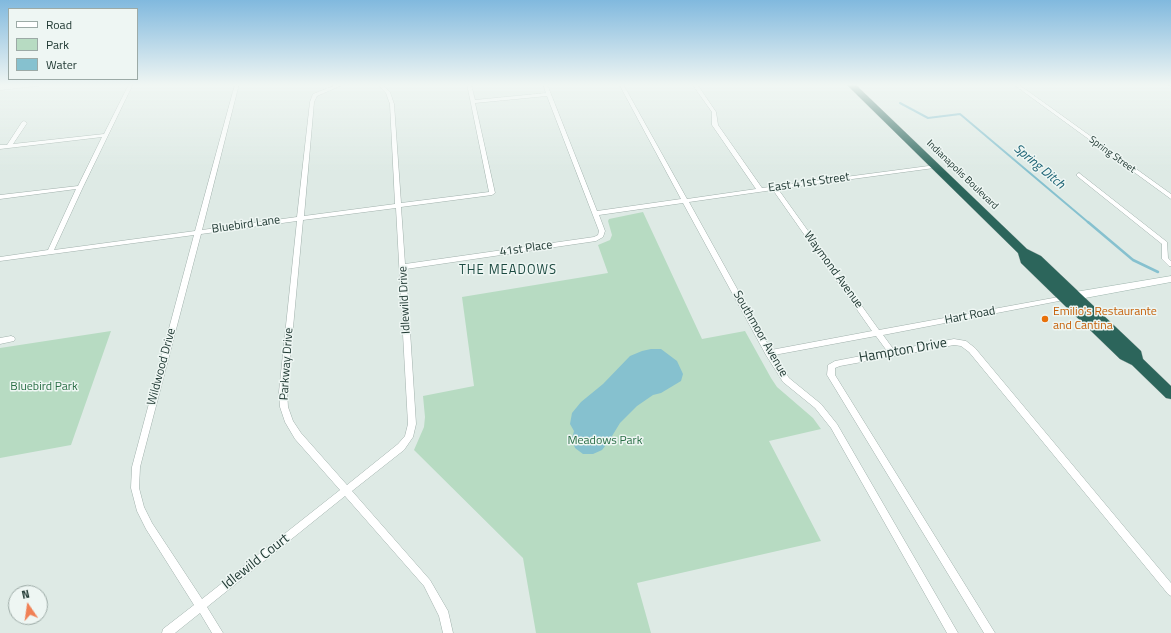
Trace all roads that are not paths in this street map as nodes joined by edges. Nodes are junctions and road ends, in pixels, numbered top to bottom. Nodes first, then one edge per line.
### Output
1 (117, 114) edge
2 (228, 114) edge
3 (311, 114) edge
4 (393, 114) edge
5 (475, 114) edge
6 (557, 114) edge
7 (636, 114) edge
8 (714, 114) edge
9 (880, 114) edge
10 (1056, 114) edge
11 (24, 123) dead end
12 (106, 135) junction
13 (8, 146) junction
14 (0, 147) edge
15 (934, 166) junction
16 (1086, 173) dead end
17 (80, 187) junction
18 (774, 188) junction
19 (760, 190) junction
20 (0, 197) edge
21 (1171, 197) edge
22 (684, 201) junction
23 (398, 205) junction
24 (596, 213) junction
25 (301, 218) junction
26 (198, 232) junction
27 (50, 252) junction
28 (0, 258) edge
29 (1171, 264) edge
30 (403, 267) junction
31 (1171, 279) edge
32 (1070, 297) junction
33 (878, 333) junction
34 (11, 339) dead end
35 (0, 341) edge
36 (769, 353) junction
37 (892, 353) junction
38 (1171, 394) edge
39 (346, 491) junction
40 (1171, 591) edge
41 (201, 606) junction
42 (167, 633) edge
43 (218, 633) edge
44 (448, 633) edge
45 (953, 633) edge
46 (990, 633) edge

1 - 12 street
2 - 26 street, Wildwood Drive
3 - 25 street, Parkway Drive
4 - 23 street, Idlewild Drive
5 - 23 street, Bluebird Lane
6 - 24 street
7 - 22 street, Southmoor Avenue
8 - 19 street
9 - 15 highway, Indianapolis Boulevard
10 - 21 street, Spring Street
11 - 13 street
12 - 13 street
12 - 17 street
13 - 14 street
15 - 18 street, East 41st Street
15 - 32 highway, Indianapolis Boulevard
16 - 29 street
17 - 20 street
17 - 27 street
18 - 19 street, East 41st Street
18 - 33 street, Waymond Avenue
19 - 22 street, East 41st Street
22 - 24 street, East 41st Street
22 - 36 street, Southmoor Avenue
23 - 25 street, Bluebird Lane
23 - 30 street, Idlewild Drive
24 - 30 street, 41st Place
25 - 26 street, Bluebird Lane
25 - 39 street, Parkway Drive
26 - 27 street, Bluebird Lane
26 - 41 street, Wildwood Drive
27 - 28 street, Bluebird Lane
30 - 39 street, Idlewild Drive
31 - 32 street, Hart Road
32 - 33 street, Hart Road
32 - 38 highway, Indianapolis Boulevard
33 - 36 street, Hart Road
33 - 37 street, Waymond Avenue
34 - 35 street
36 - 45 street, Southmoor Avenue
37 - 40 street, Hampton Drive
37 - 46 street, Hampton Drive
39 - 41 street, Idlewild Court
39 - 44 street, Parkway Drive
41 - 42 street, Idlewild Court
41 - 43 street, Wildwood Drive

